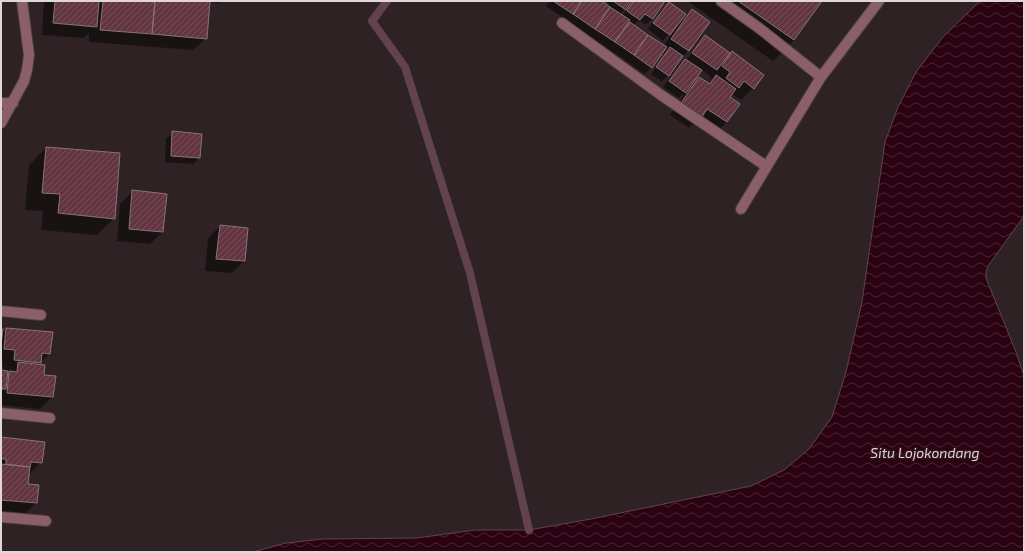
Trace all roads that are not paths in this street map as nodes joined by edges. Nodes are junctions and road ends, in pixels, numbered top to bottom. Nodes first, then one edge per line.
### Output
1 (22, 1) edge
2 (721, 1) edge
3 (879, 1) edge
4 (562, 23) dead end
5 (821, 77) junction
6 (12, 102) junction
7 (1, 103) edge
8 (1, 123) edge
9 (766, 166) junction
10 (741, 208) dead end
11 (1, 311) edge
12 (42, 315) dead end
13 (1, 413) edge
14 (50, 418) dead end
15 (1, 517) edge
16 (46, 521) dead end

1 - 6 street
2 - 5 street
3 - 5 street
4 - 9 street
5 - 9 street
6 - 7 street
6 - 8 street
9 - 10 street
11 - 12 street
13 - 14 street
15 - 16 street

